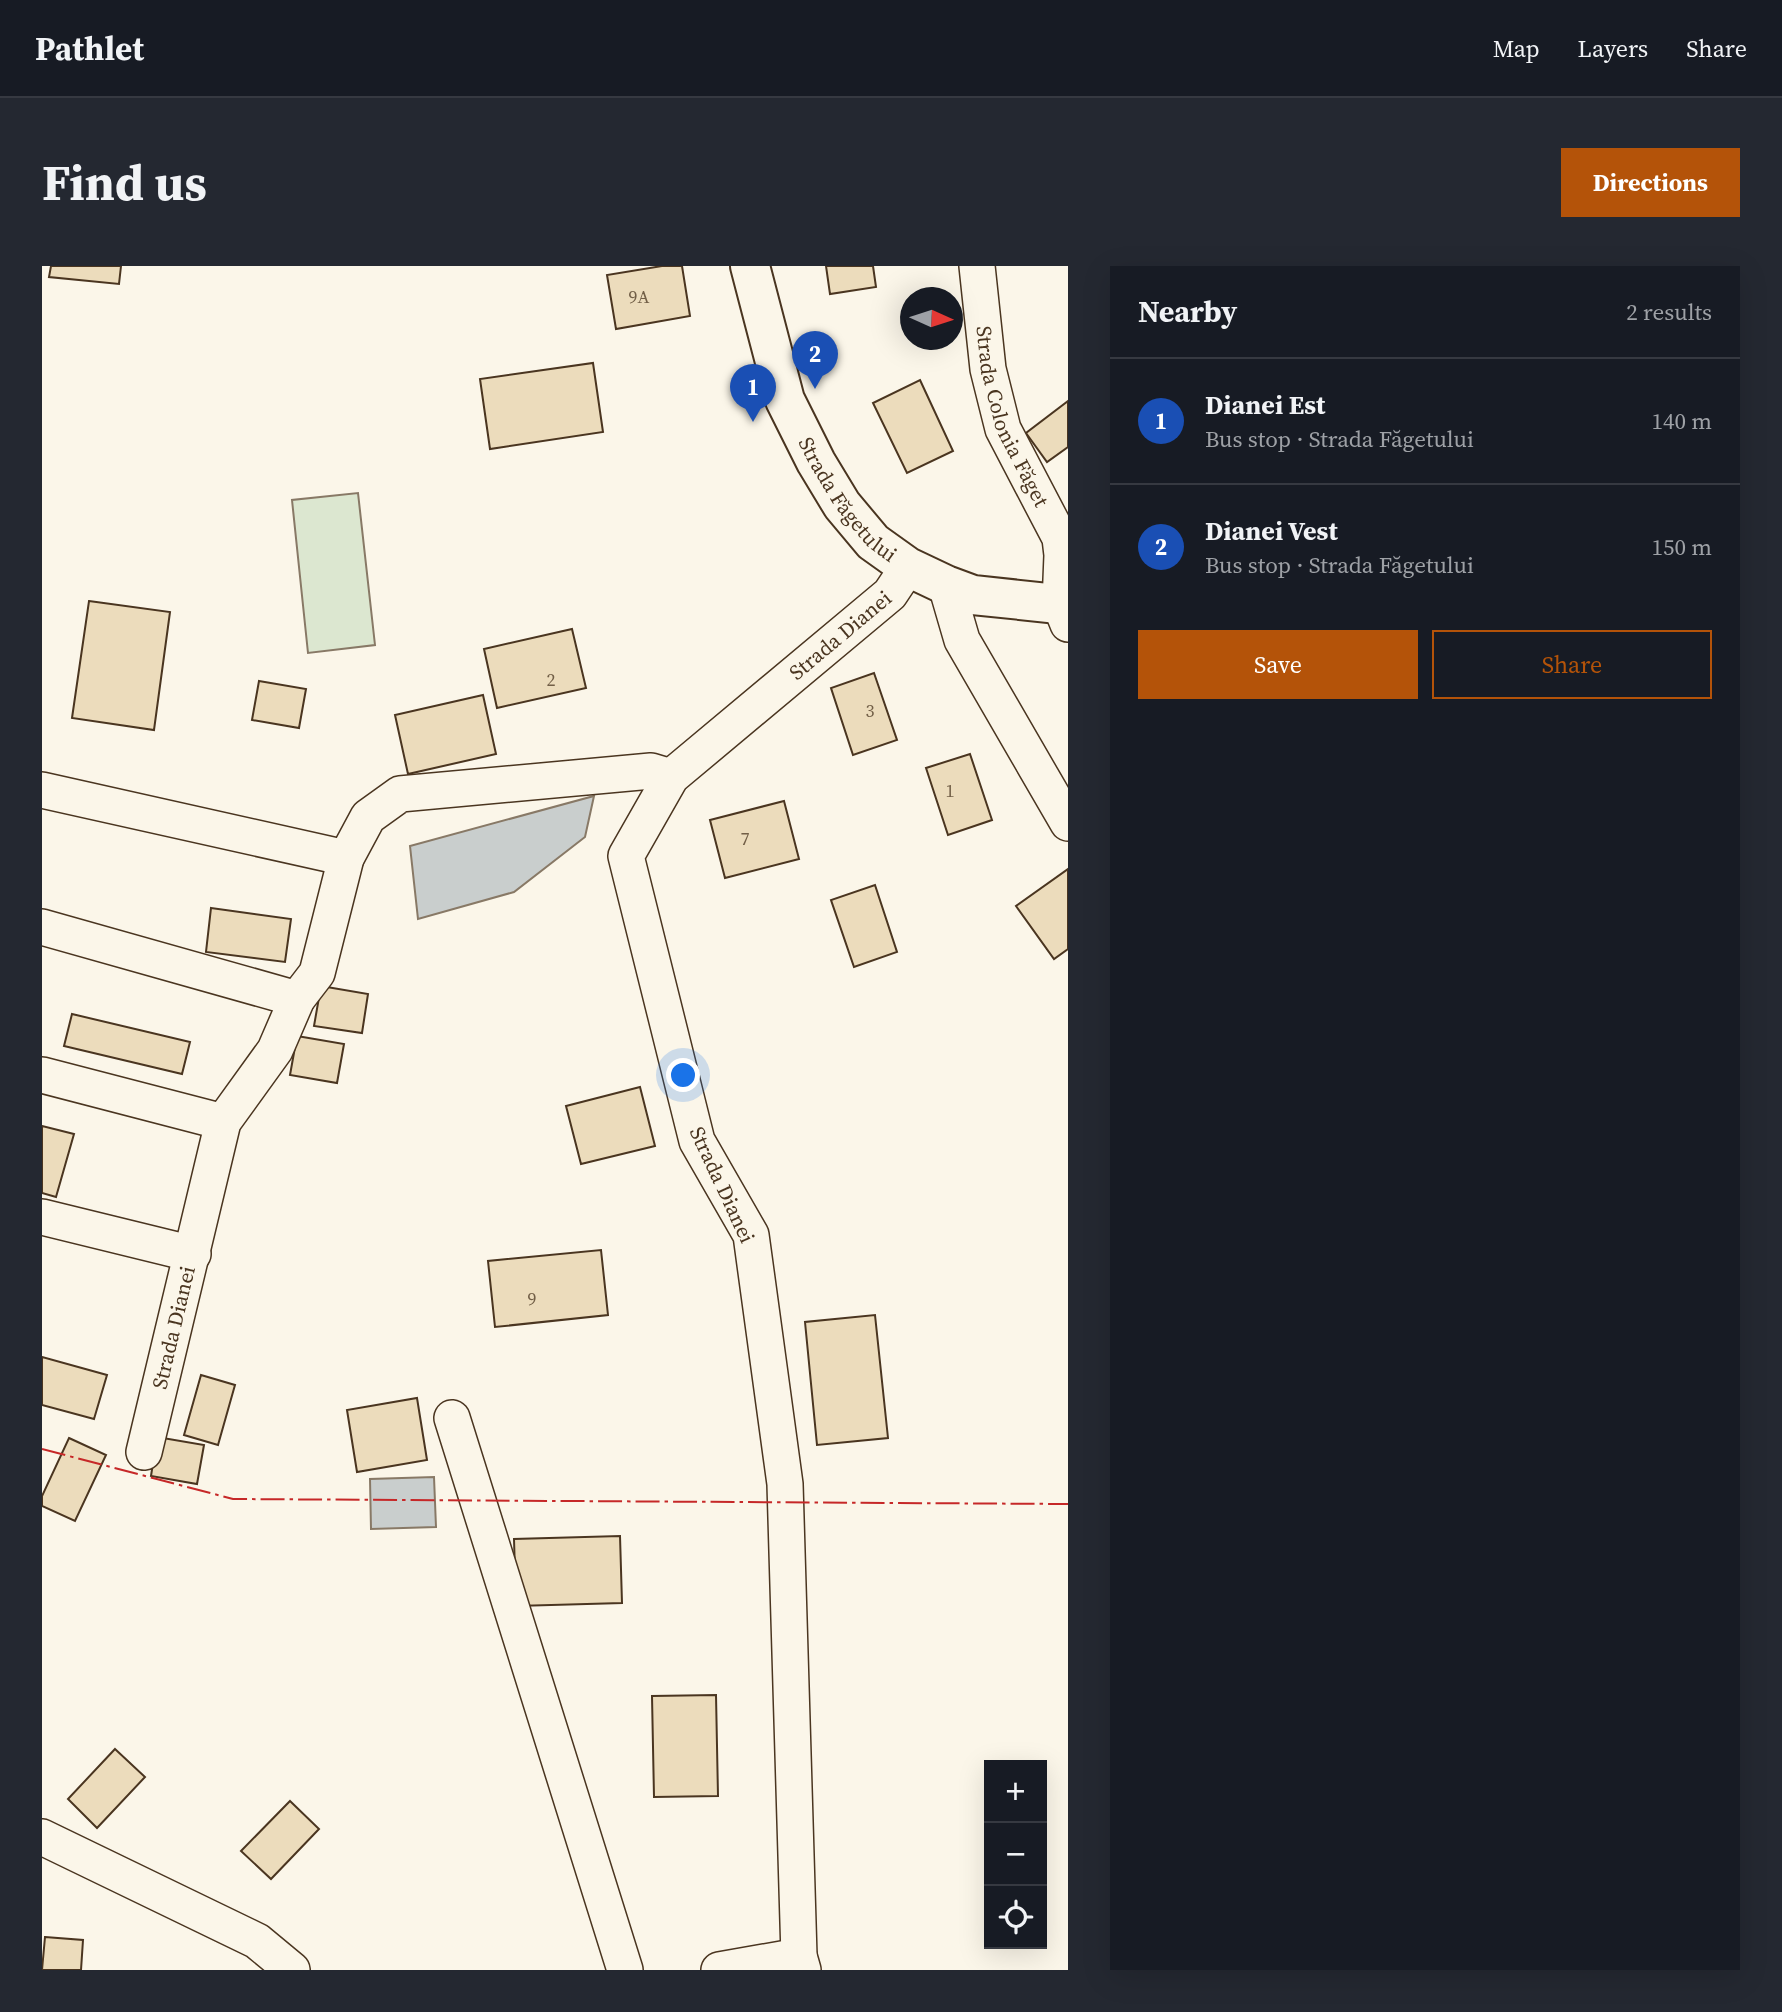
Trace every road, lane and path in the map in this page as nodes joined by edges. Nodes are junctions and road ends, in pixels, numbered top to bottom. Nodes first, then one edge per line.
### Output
1 (750, 266) edge
2 (977, 266) edge
3 (1064, 534) edge
4 (908, 567) junction
5 (946, 586) junction
6 (1065, 611) edge
7 (671, 777) junction
8 (42, 790) edge
9 (1068, 823) edge
10 (346, 858) junction
11 (42, 928) edge
12 (297, 999) junction
13 (42, 1075) edge
14 (223, 1122) junction
15 (42, 1217) edge
16 (193, 1254) junction
17 (452, 1418) dead end
18 (144, 1452) dead end
19 (42, 1837) edge
20 (801, 1963) edge
21 (292, 1970) edge
22 (625, 1970) edge
23 (719, 1970) edge

1 - 4 main road, Strada Făgetului
2 - 3 street, Strada Colonia Făget
3 - 6 street, Strada Colonia Făget
4 - 5 main road, Strada Făgetului
4 - 7 street, Strada Dianei
5 - 6 main road, Strada Făgetului
5 - 9 street
7 - 10 street, Strada Dianei
7 - 20 street, Strada Dianei
8 - 10 street
10 - 12 street, Strada Dianei
11 - 12 street
12 - 14 street, Strada Dianei
13 - 14 street
14 - 16 street, Strada Dianei
15 - 16 street
16 - 18 street, Strada Dianei
17 - 22 street
19 - 21 street
20 - 23 street

